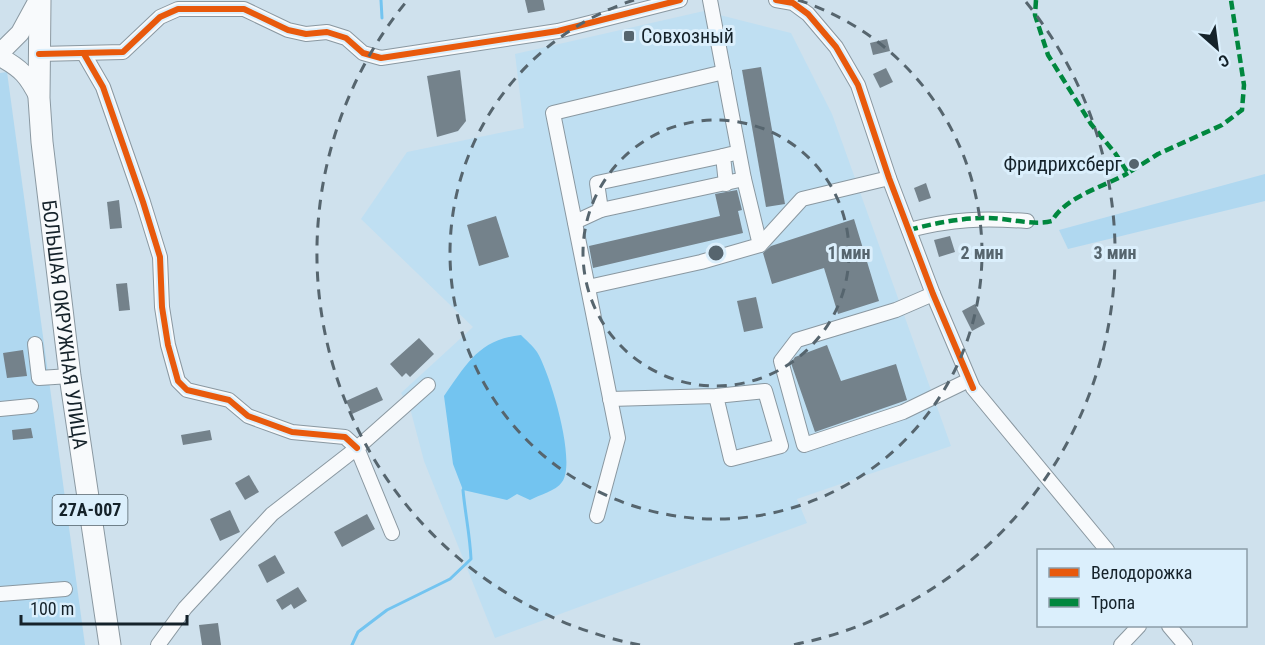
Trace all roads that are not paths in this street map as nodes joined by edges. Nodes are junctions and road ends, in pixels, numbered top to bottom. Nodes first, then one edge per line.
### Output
1 (39, 0) edge
2 (680, 0) edge
3 (710, 0) edge
4 (776, 0) edge
5 (794, 2) edge
6 (39, 26) junction
7 (39, 54) junction
8 (64, 54) junction
9 (84, 54) junction
10 (0, 55) edge
11 (724, 72) junction
12 (39, 91) junction
13 (739, 153) junction
14 (723, 156) junction
15 (889, 178) junction
16 (744, 179) junction
17 (726, 184) junction
18 (601, 210) junction
19 (1028, 221) dead end
20 (575, 222) junction
21 (909, 230) junction
22 (760, 245) junction
23 (588, 287) junction
24 (933, 294) junction
25 (35, 344) dead end
26 (70, 376) junction
27 (971, 384) junction
28 (428, 386) dead end
29 (716, 396) junction
30 (610, 399) junction
31 (31, 406) dead end
32 (0, 409) edge
33 (357, 448) junction
34 (597, 516) dead end
35 (392, 533) dead end
36 (1106, 549) edge
37 (65, 589) dead end
38 (0, 594) edge
39 (1138, 627) edge
40 (1170, 627) edge
41 (110, 645) edge
42 (158, 645) edge
43 (1121, 645) edge
44 (1185, 645) edge

1 - 6 highway, БОЛЬШАЯ ОКРУЖНАЯ УЛИЦА / 27А-007
1 - 10 main road
2 - 9 street
3 - 11 street
4 - 5 street
5 - 15 street
6 - 7 highway, БОЛЬШАЯ ОКРУЖНАЯ УЛИЦА / 27А-007
6 - 8 street
7 - 8 street
7 - 10 main road
7 - 12 highway, БОЛЬШАЯ ОКРУЖНАЯ УЛИЦА / 27А-007
8 - 9 street
8 - 12 street
9 - 33 street
10 - 12 main road
11 - 13 street
11 - 20 street
12 - 26 highway, БОЛЬШАЯ ОКРУЖНАЯ УЛИЦА / 27А-007
13 - 14 street
13 - 16 street
14 - 17 street
14 - 18 street
15 - 21 street
15 - 22 street
16 - 17 street
16 - 22 street
17 - 18 street
18 - 20 street
19 - 21 street
20 - 23 street
21 - 24 street
22 - 23 street
23 - 30 street
24 - 27 street
24 - 27 street
25 - 26 street
26 - 41 highway, БОЛЬШАЯ ОКРУЖНАЯ УЛИЦА / 27А-007
27 - 36 street
28 - 33 street
29 - 29 street
29 - 30 street
30 - 34 street
31 - 32 street
33 - 35 street
33 - 42 street
37 - 38 street
39 - 43 street
40 - 44 street

